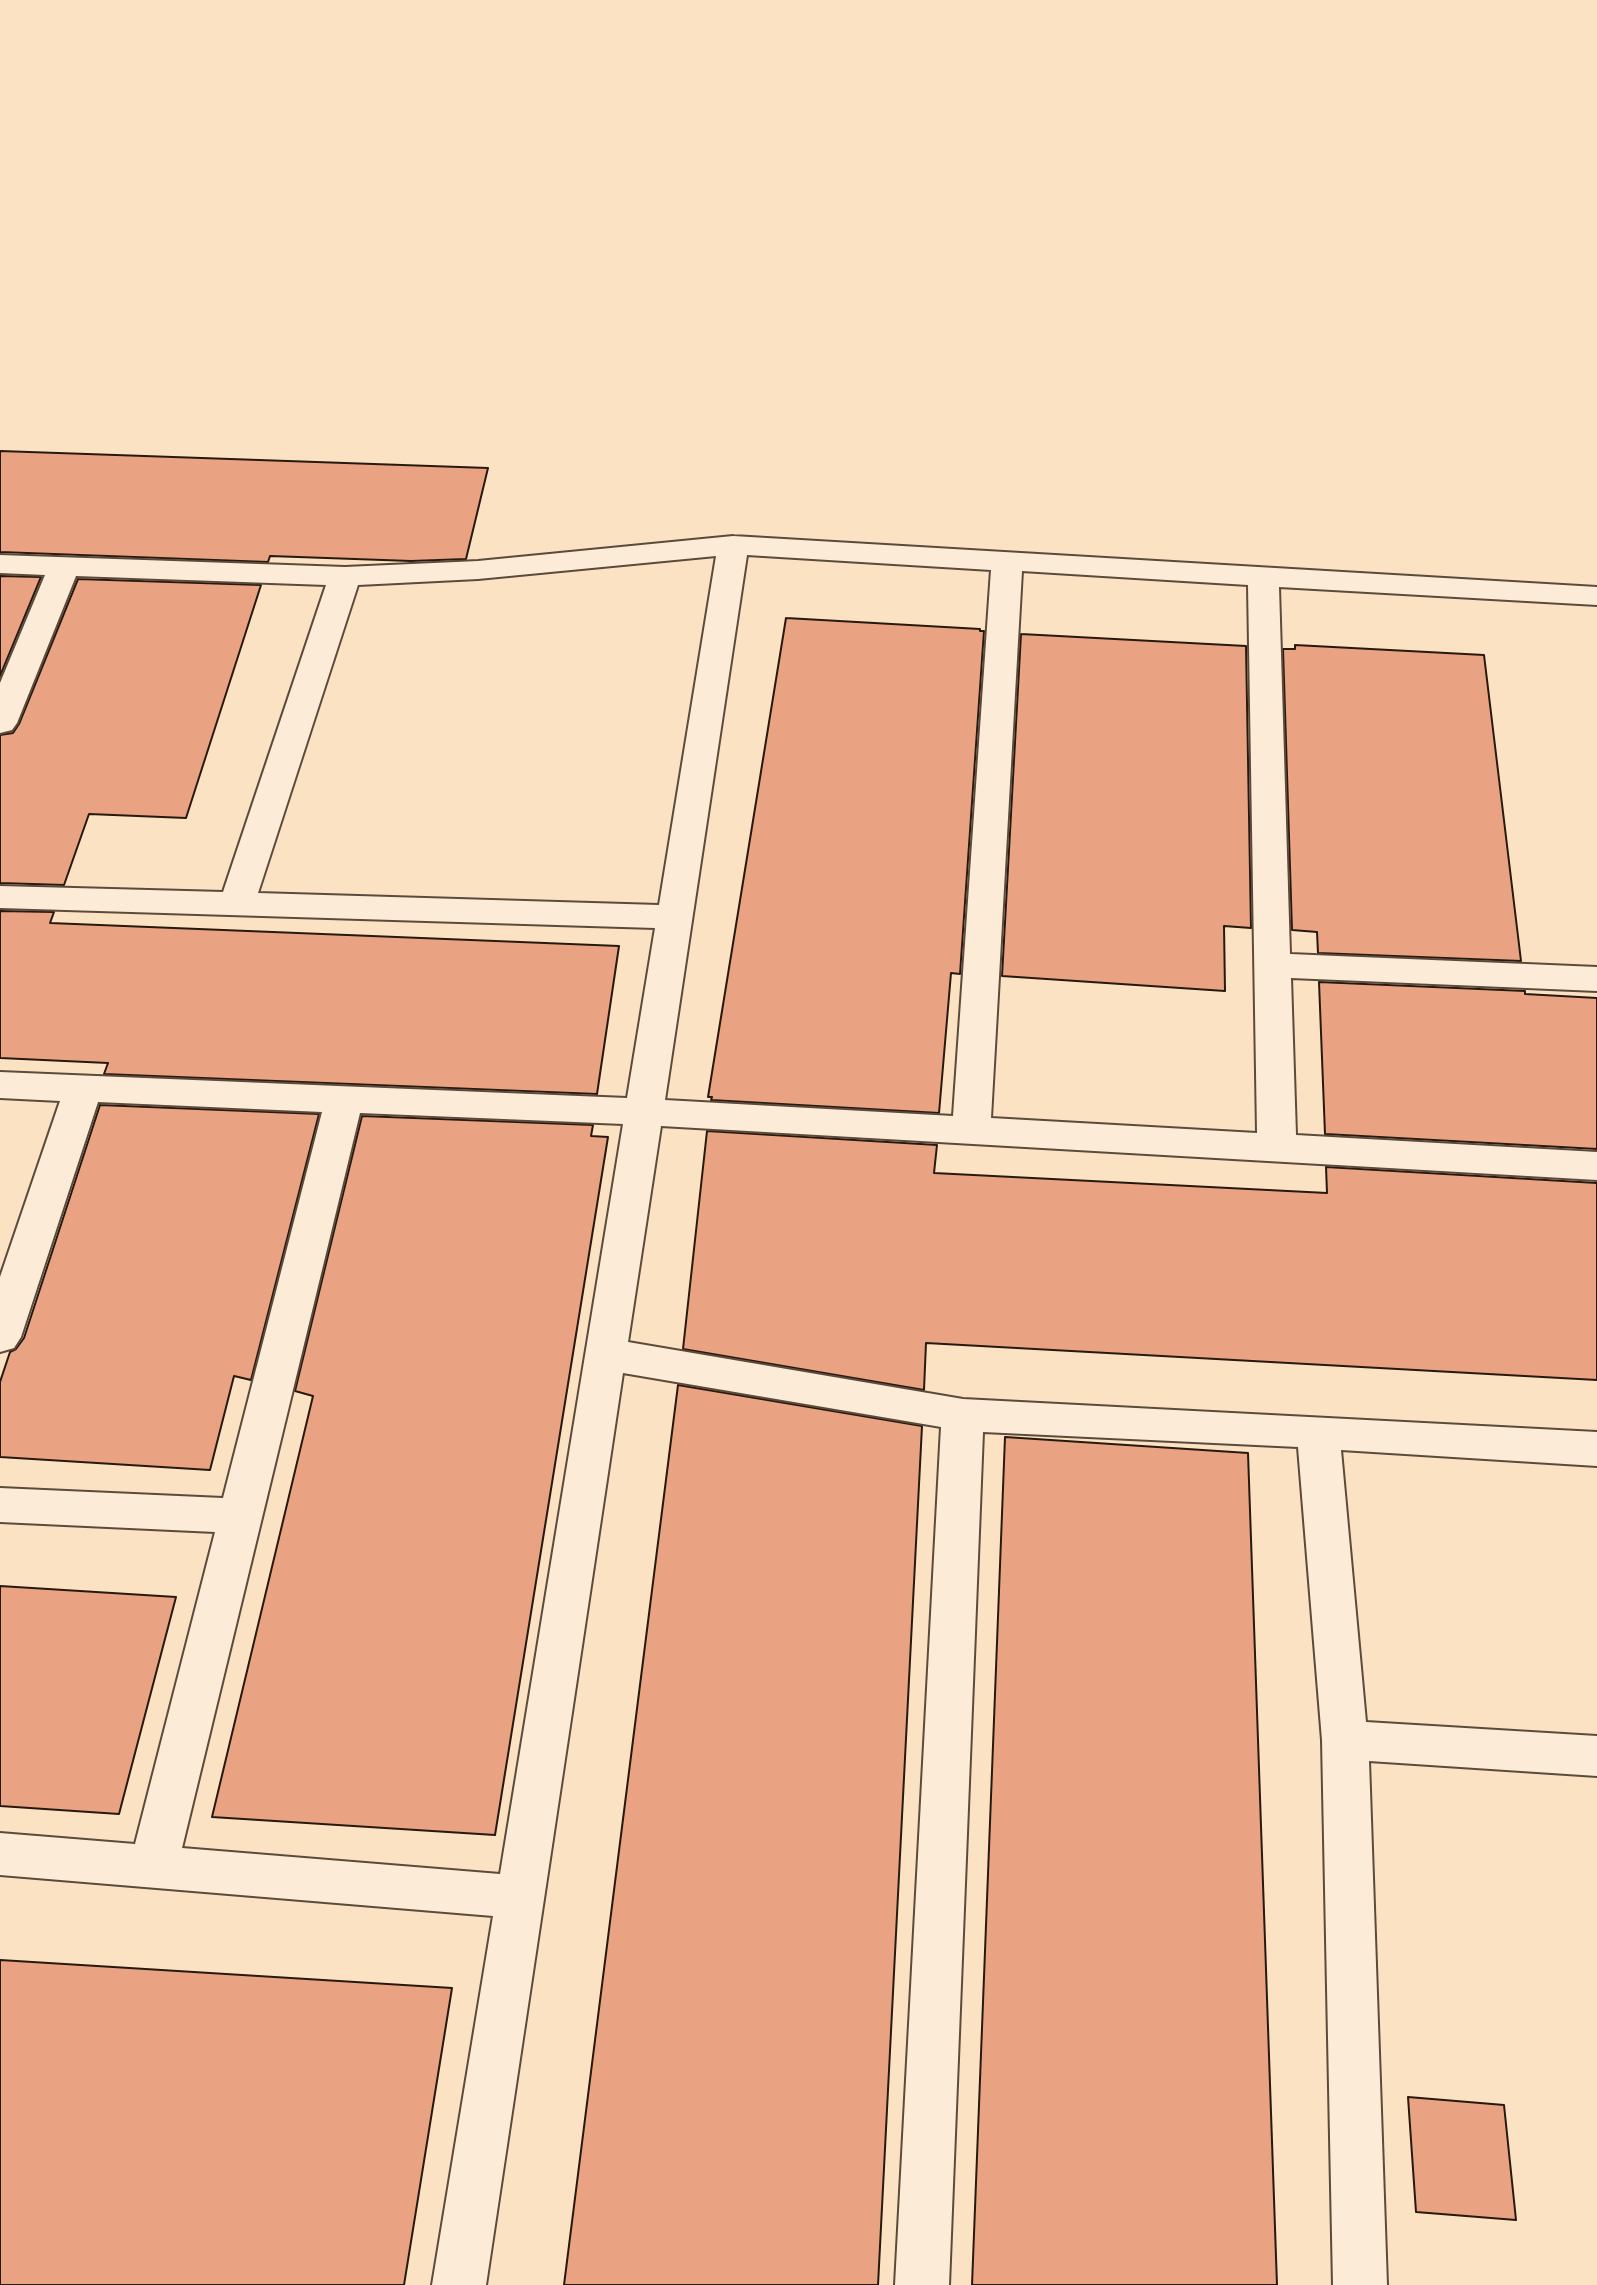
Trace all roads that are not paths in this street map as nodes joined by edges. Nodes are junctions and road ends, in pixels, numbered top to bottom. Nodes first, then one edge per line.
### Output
1 (733, 545) junction
2 (1007, 562) junction
3 (0, 564) edge
4 (64, 567) junction
5 (345, 576) junction
6 (1263, 577) junction
7 (1597, 596) edge
8 (0, 723) edge
9 (0, 897) edge
10 (237, 904) junction
11 (675, 917) junction
12 (1272, 965) junction
13 (1597, 979) edge
14 (0, 1085) edge
15 (83, 1089) junction
16 (344, 1100) junction
17 (644, 1112) junction
18 (971, 1131) junction
19 (1278, 1148) junction
20 (1597, 1166) edge
21 (0, 1337) edge
22 (606, 1354) junction
23 (963, 1415) junction
24 (1318, 1432) junction
25 (1597, 1449) edge
26 (0, 1505) edge
27 (240, 1516) junction
28 (1345, 1740) junction
29 (1597, 1756) edge
30 (0, 1854) edge
31 (153, 1867) junction
32 (521, 1896) junction
33 (459, 2285) edge
34 (922, 2285) edge
35 (1360, 2285) edge

1 - 2 street
1 - 5 street
1 - 11 street
2 - 6 street
2 - 18 street
3 - 4 street
4 - 5 street
4 - 8 street
5 - 10 street
6 - 7 street
6 - 12 street
9 - 10 street
10 - 11 street
11 - 17 street
12 - 13 street
12 - 19 street
14 - 15 street
15 - 16 street
15 - 21 street
16 - 17 street
16 - 27 street
17 - 18 street
17 - 22 street
18 - 19 street
19 - 20 street
22 - 23 street
22 - 32 street
23 - 24 street
23 - 34 street
24 - 25 street
24 - 28 street
26 - 27 street
27 - 31 street
28 - 29 street
28 - 35 street
30 - 31 street
31 - 32 street
32 - 33 street

